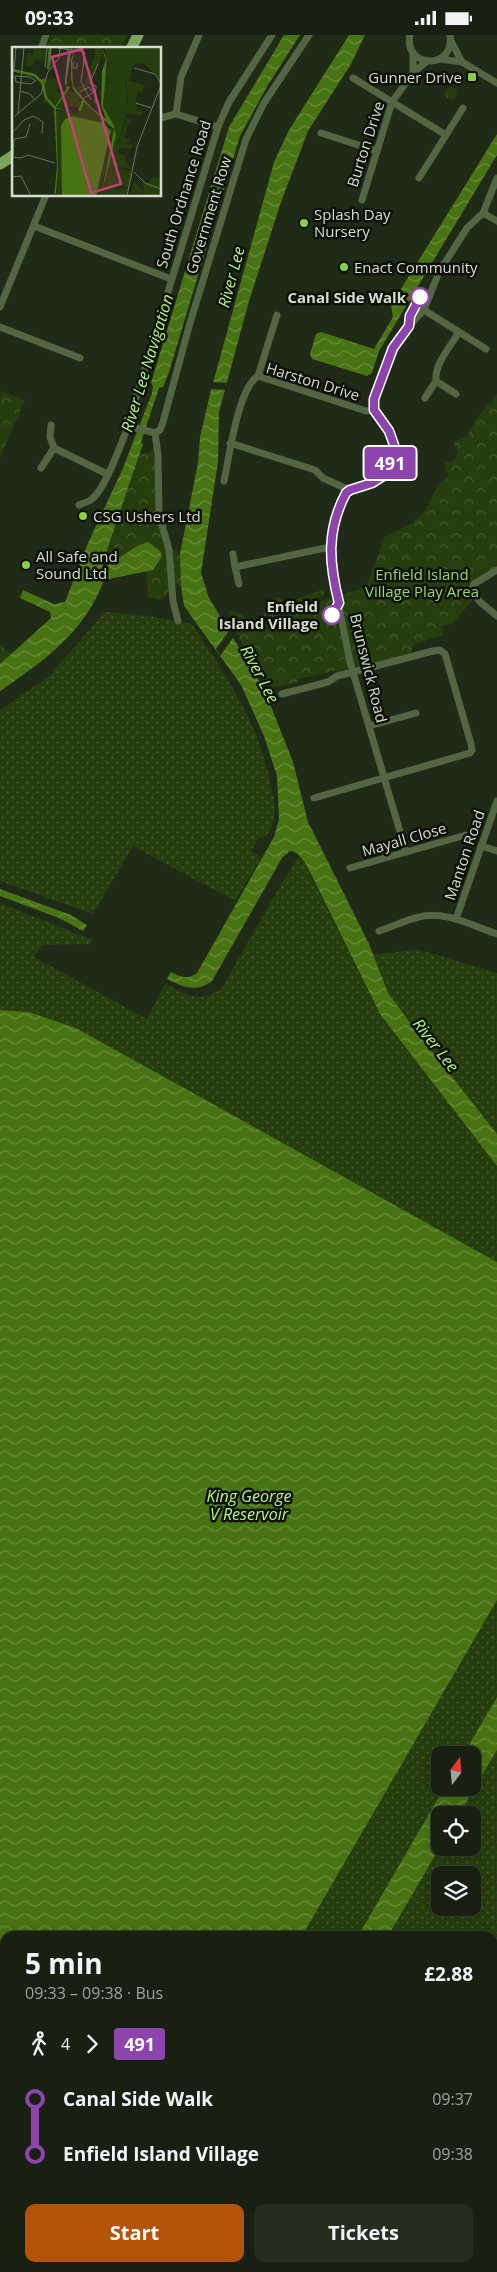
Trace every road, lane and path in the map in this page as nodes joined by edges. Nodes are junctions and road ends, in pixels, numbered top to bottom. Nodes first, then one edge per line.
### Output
1 (46, 35) edge
2 (138, 35) edge
3 (199, 35) edge
4 (272, 35) edge
5 (308, 35) edge
6 (409, 36) edge
7 (451, 38) edge
8 (42, 47) edge
9 (132, 47) edge
10 (413, 53) junction
11 (440, 59) junction
12 (427, 61) junction
13 (462, 62) junction
14 (413, 73) junction
15 (353, 78) dead end
16 (497, 83) edge
17 (392, 102) junction
18 (463, 108) dead end
19 (176, 114) junction
20 (161, 118) edge
21 (218, 127) junction
22 (320, 133) dead end
23 (446, 135) junction
24 (378, 151) junction
25 (12, 156) edge
26 (0, 164) edge
27 (419, 178) dead end
28 (497, 178) edge
29 (46, 196) edge
30 (362, 200) dead end
31 (483, 213) junction
32 (497, 221) edge
33 (34, 226) junction
34 (171, 279) junction
35 (0, 307) edge
36 (424, 310) junction
37 (277, 315) dead end
38 (0, 327) edge
39 (460, 332) junction
40 (486, 349) dead end
41 (80, 358) dead end
42 (258, 377) junction
43 (436, 381) junction
44 (456, 394) dead end
45 (425, 398) dead end
46 (374, 410) junction
47 (131, 419) junction
48 (51, 425) dead end
49 (155, 433) junction
50 (230, 443) junction
51 (54, 448) junction
52 (41, 468) dead end
53 (107, 474) junction
54 (224, 481) dead end
55 (350, 490) junction
56 (79, 505) dead end
57 (330, 547) junction
58 (232, 554) dead end
59 (235, 567) junction
60 (497, 570) edge
61 (239, 584) dead end
62 (497, 616) edge
63 (178, 621) dead end
64 (353, 672) junction
65 (282, 694) dead end
66 (416, 713) dead end
67 (369, 726) junction
68 (385, 778) junction
69 (314, 798) dead end
70 (497, 801) edge
71 (466, 835) dead end
72 (481, 846) junction
73 (497, 851) edge
74 (406, 852) junction
75 (350, 868) dead end
76 (456, 919) junction
77 (379, 931) dead end
78 (497, 934) edge

1 - 8 street
2 - 9 main road
3 - 19 street
4 - 21 street, South Ordnance Road
5 - 49 street, Government Row
6 - 10 street
7 - 11 street
7 - 13 street
10 - 12 street
10 - 14 street
11 - 12 street
11 - 13 street
12 - 14 street, Burton Drive
13 - 16 street
14 - 17 street, Burton Drive
15 - 17 street
17 - 23 street
17 - 24 street, Burton Drive
18 - 23 street
19 - 20 street
19 - 21 street
21 - 34 street, South Ordnance Road
22 - 24 street
23 - 27 street
24 - 30 street, Burton Drive
25 - 26 main road
28 - 31 street
29 - 33 street
31 - 32 street
31 - 36 street
33 - 34 street
33 - 35 street
34 - 47 street, South Ordnance Road
36 - 39 street
36 - 46 street
37 - 42 street
38 - 41 street
39 - 40 street
39 - 43 street
42 - 46 street, Harston Drive
42 - 50 street, Harston Drive
43 - 44 street
43 - 45 street
46 - 55 street
47 - 49 street
47 - 53 street, South Ordnance Road
48 - 51 street
49 - 63 street
50 - 54 street, Harston Drive
50 - 55 street
51 - 52 street
51 - 53 street
53 - 56 street, South Ordnance Road
55 - 57 street, Brunswick Road
57 - 59 street
57 - 64 street, Brunswick Road
58 - 59 street
59 - 61 street
60 - 62 street
64 - 65 street
64 - 67 street, Brunswick Road
64 - 68 street
66 - 67 street
67 - 68 street, Brunswick Road
68 - 69 street
68 - 74 street, Brunswick Road
70 - 72 street, Manton Road
71 - 74 street, Mayall Close
72 - 73 street
72 - 76 street, Manton Road
74 - 75 street, Mayall Close
76 - 77 street
76 - 78 street

